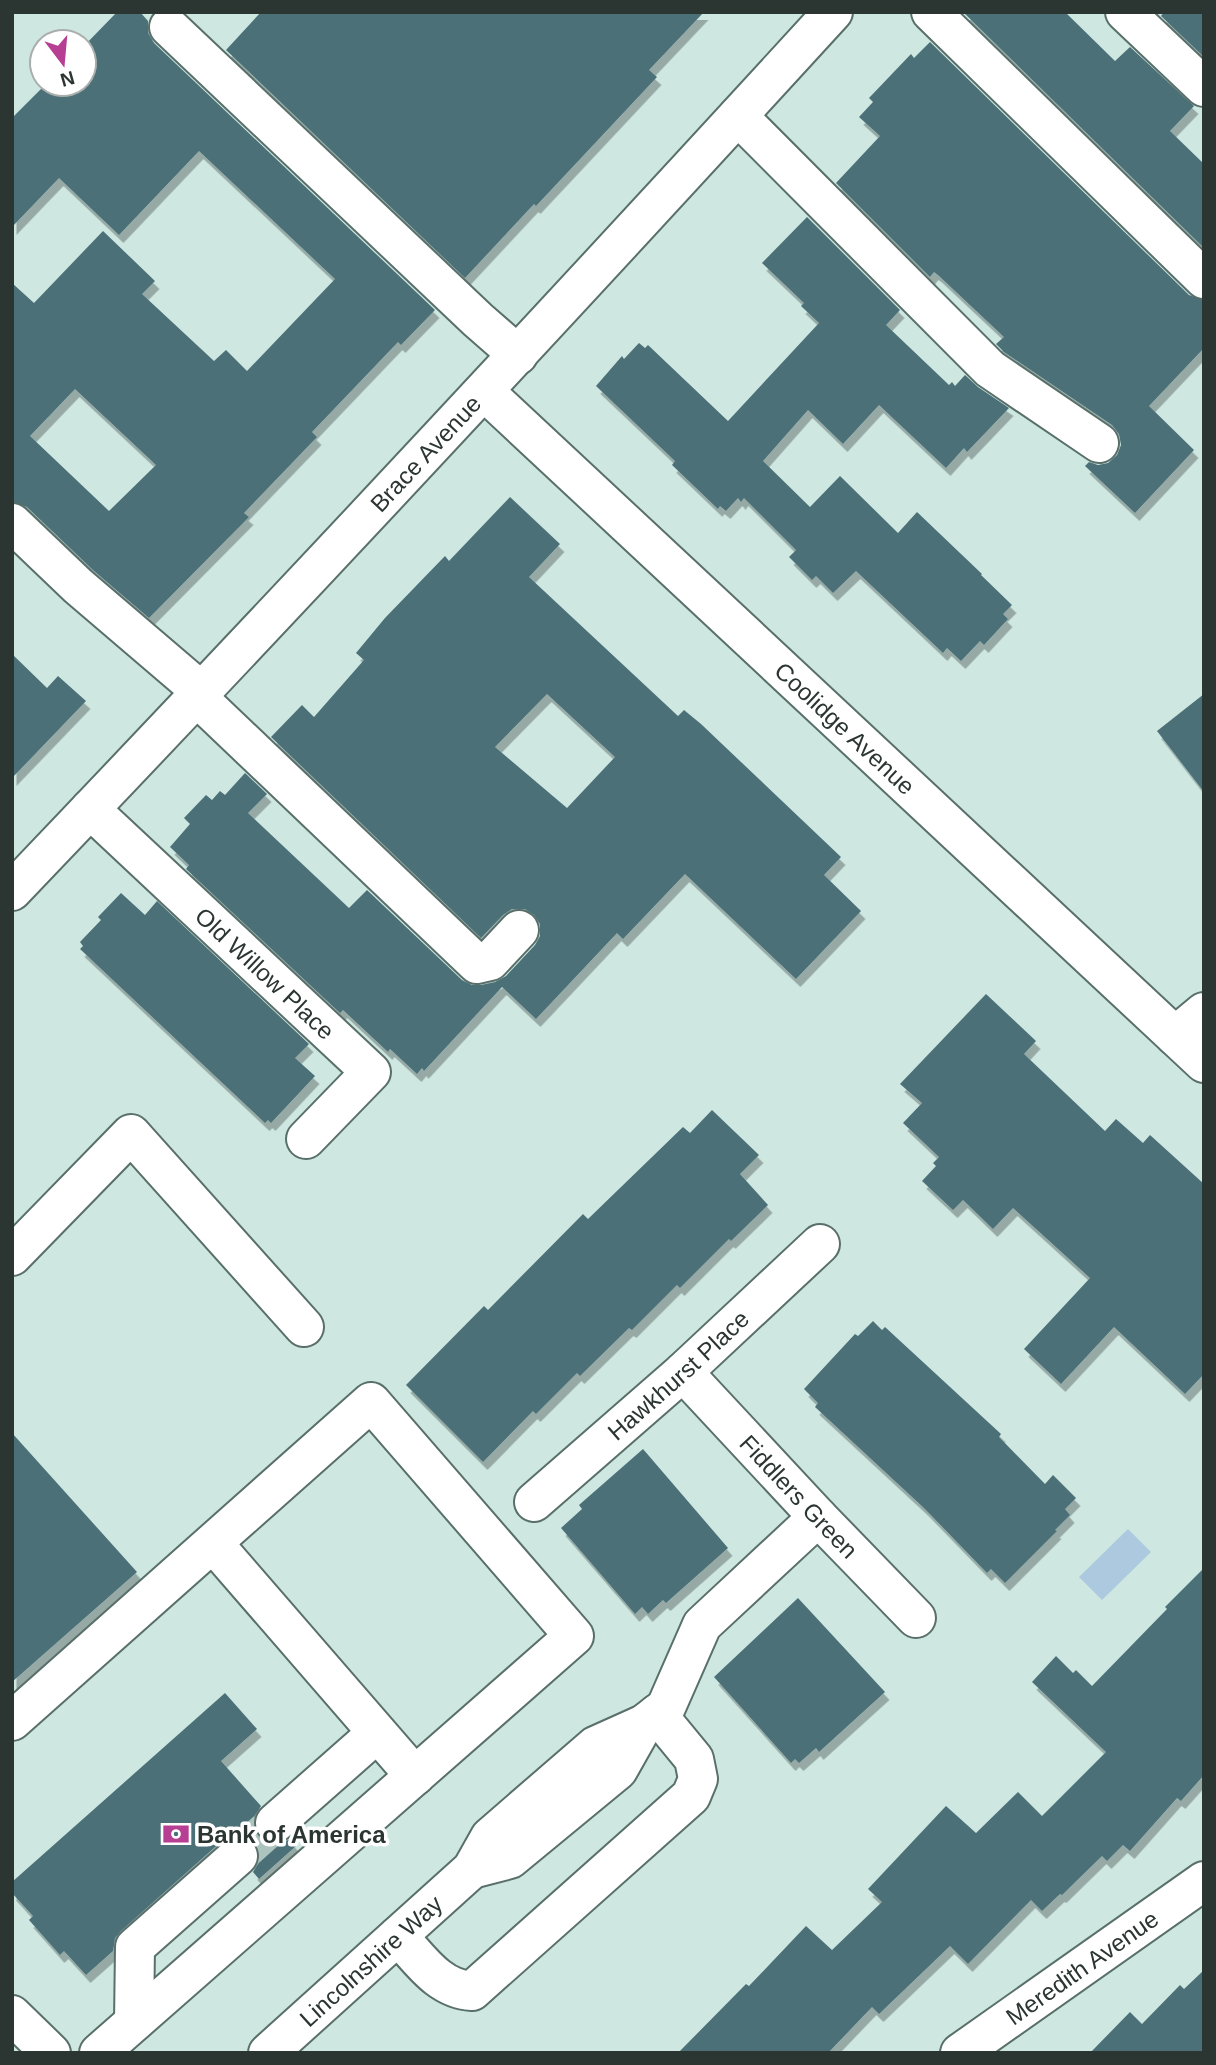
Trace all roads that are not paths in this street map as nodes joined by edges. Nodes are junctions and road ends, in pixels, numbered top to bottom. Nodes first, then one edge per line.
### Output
1 (833, 12) edge
2 (931, 12) edge
3 (1125, 12) edge
4 (170, 27) dead end
5 (1204, 87) edge
6 (738, 116) junction
7 (1204, 279) edge
8 (518, 355) junction
9 (484, 391) junction
10 (1099, 443) dead end
11 (12, 523) edge
12 (200, 694) junction
13 (90, 809) junction
14 (12, 891) edge
15 (519, 930) dead end
16 (1204, 1012) edge
17 (1175, 1036) junction
18 (1204, 1063) edge
19 (306, 1139) dead end
20 (820, 1244) dead end
21 (12, 1256) edge
22 (304, 1327) dead end
23 (683, 1372) junction
24 (534, 1502) dead end
25 (818, 1517) junction
26 (213, 1543) junction
27 (916, 1618) dead end
28 (650, 1719) junction
29 (12, 1721) edge
30 (377, 1733) junction
31 (415, 1776) junction
32 (275, 1823) tunnel mouth
33 (238, 1856) tunnel mouth
34 (1204, 1881) edge
35 (398, 1936) junction
36 (134, 2022) junction
37 (99, 2053) edge
38 (268, 2053) edge
39 (960, 2053) edge

1 - 6 street, Brace Avenue
2 - 7 street
3 - 5 street
4 - 8 street
6 - 8 street, Brace Avenue
6 - 10 street
8 - 9 street, Brace Avenue
9 - 12 street, Brace Avenue
9 - 17 street, Coolidge Avenue
11 - 12 street
12 - 13 street, Brace Avenue
12 - 15 street
13 - 14 street, Brace Avenue
13 - 19 street, Old Willow Place
16 - 17 street
17 - 18 street, Coolidge Avenue
20 - 23 street, Hawkhurst Place
21 - 22 street
23 - 24 street, Hawkhurst Place
23 - 25 street, Fiddlers Green
25 - 27 street, Fiddlers Green
25 - 28 street, Lincolnshire Way
26 - 29 street
26 - 30 street
26 - 31 street
28 - 35 street, Lincolnshire Way
28 - 35 street
30 - 31 street
30 - 32 street
31 - 36 street
33 - 36 street
34 - 39 street, Meredith Avenue
35 - 38 street, Lincolnshire Way
36 - 37 street

